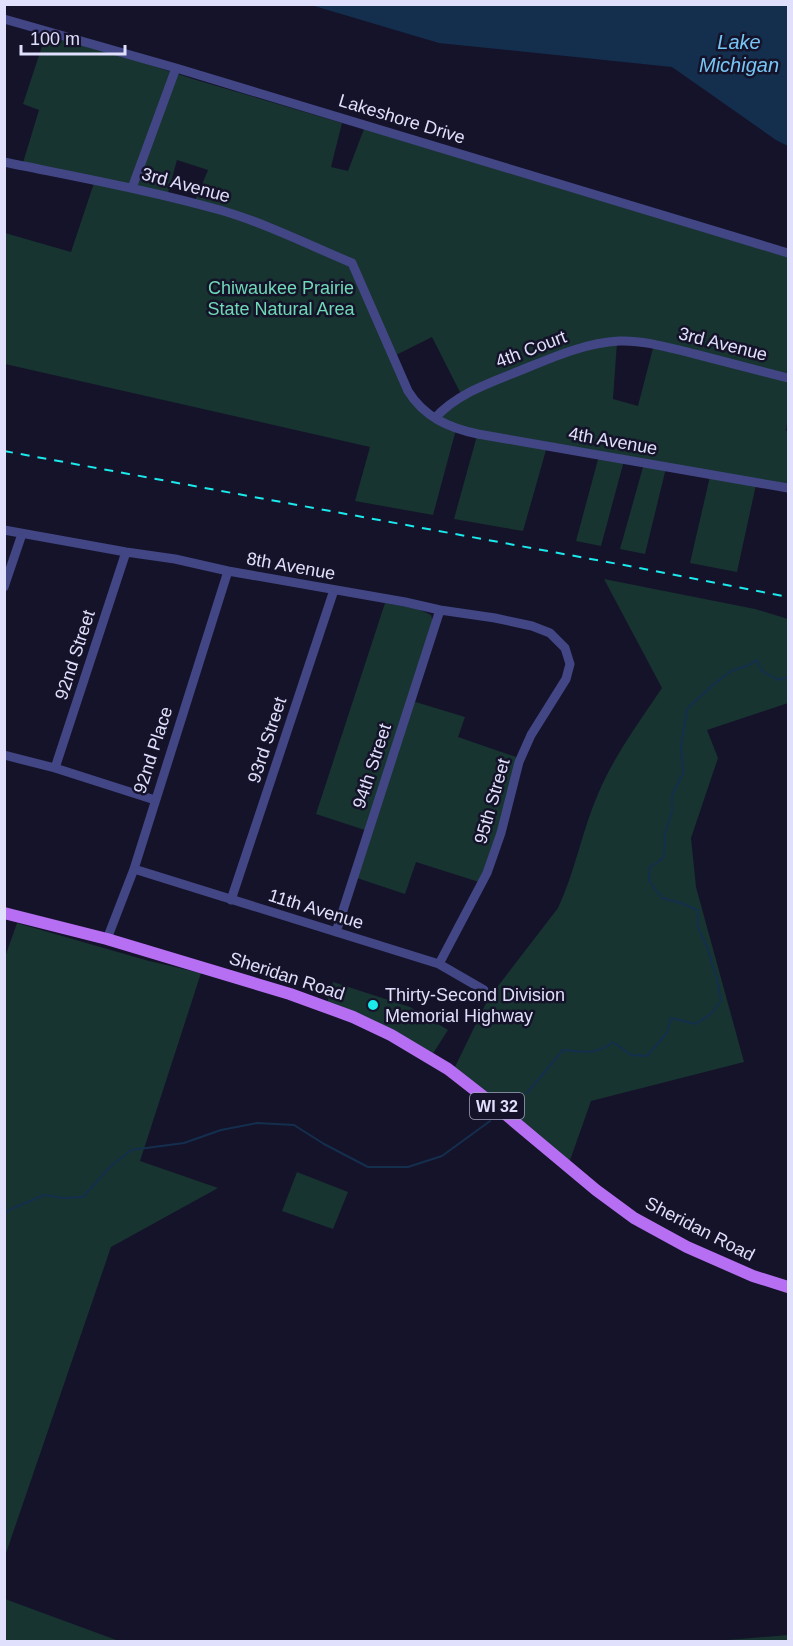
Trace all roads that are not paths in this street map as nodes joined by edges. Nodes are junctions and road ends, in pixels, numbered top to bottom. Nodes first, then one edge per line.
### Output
1 (4, 19) edge
2 (176, 69) junction
3 (4, 162) edge
4 (132, 188) junction
5 (789, 254) edge
6 (649, 344) joint
7 (789, 378) edge
8 (435, 418) junction
9 (789, 488) edge
10 (4, 530) edge
11 (22, 534) junction
12 (126, 552) junction
13 (228, 571) junction
14 (4, 587) edge
15 (334, 590) junction
16 (440, 610) junction
17 (565, 648) joint
18 (4, 755) edge
19 (55, 768) junction
20 (155, 800) junction
21 (134, 868) junction
22 (231, 900) junction
23 (4, 911) edge
24 (336, 932) junction
25 (107, 939) junction
26 (439, 964) junction
27 (484, 990) dead end
28 (789, 1287) edge

1 - 2 street, Lakeshore Drive
2 - 4 street
2 - 5 street, Lakeshore Drive
3 - 4 street, 3rd Avenue
4 - 8 street, 3rd Avenue
6 - 7 street, 3rd Avenue
6 - 8 street, 4th Court
8 - 9 street, 4th Avenue
10 - 11 street, 8th Avenue
11 - 12 street, 8th Avenue
11 - 14 street
12 - 13 street, 8th Avenue
12 - 19 street, 92nd Street
13 - 15 street, 8th Avenue
13 - 20 street, 92nd Place
15 - 16 street, 8th Avenue
15 - 22 street, 93rd Street
16 - 17 street, 8th Avenue
16 - 24 street, 94th Street
17 - 26 street, 95th Street
18 - 19 street
19 - 20 street
20 - 21 street, 92nd Place
21 - 22 street, 11th Avenue
21 - 25 street, 92nd Place
22 - 24 street, 11th Avenue
23 - 25 main road, Sheridan Road / WI 32
24 - 26 street, 11th Avenue
25 - 28 main road, Sheridan Road / WI 32
26 - 27 street, 11th Avenue

